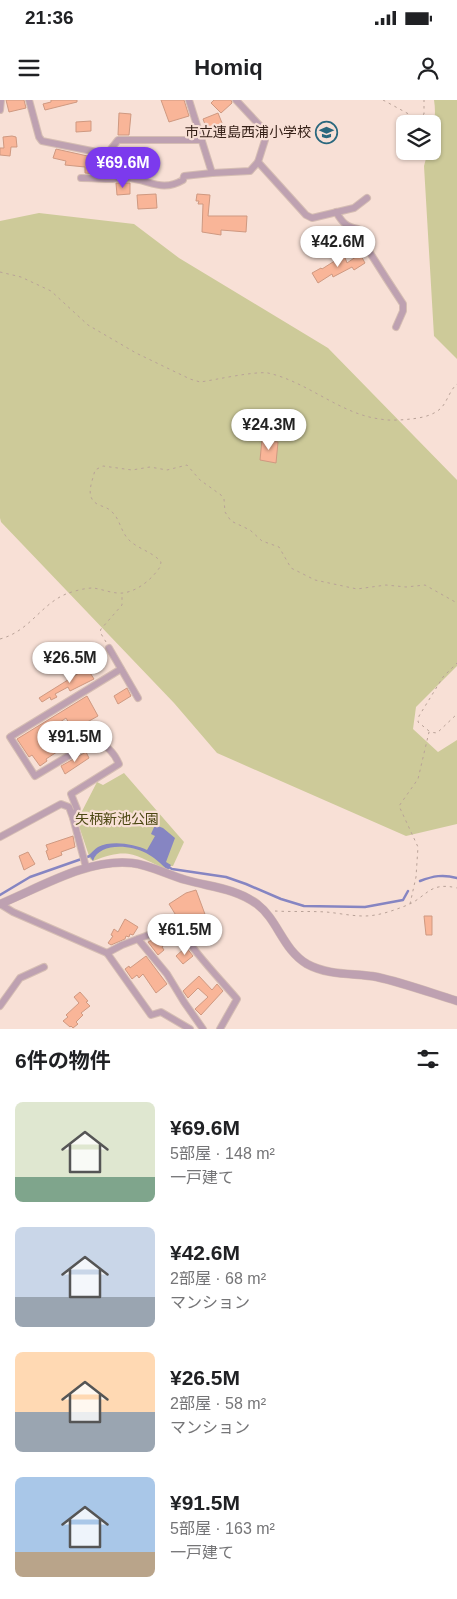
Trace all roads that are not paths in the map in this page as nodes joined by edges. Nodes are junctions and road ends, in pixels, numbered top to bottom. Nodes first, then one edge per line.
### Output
1 (2, 100) edge
2 (29, 100) edge
3 (190, 100) edge
4 (236, 100) edge
5 (0, 110) edge
6 (202, 140) junction
7 (107, 154) junction
8 (258, 162) junction
9 (212, 173) junction
10 (81, 178) dead end
11 (111, 179) junction
12 (367, 198) dead end
13 (336, 212) junction
14 (396, 327) dead end
15 (109, 648) road end
16 (121, 669) junction
17 (138, 698) dead end
18 (73, 818) junction
19 (0, 837) edge
20 (85, 862) junction
21 (0, 904) edge
22 (138, 939) junction
23 (107, 953) junction
24 (44, 967) dead end
25 (457, 1001) edge
26 (0, 1006) edge
27 (190, 1029) edge
28 (203, 1029) edge
29 (220, 1029) edge

1 - 5 street
2 - 7 street
3 - 6 street
4 - 8 street
6 - 7 street
6 - 9 street
7 - 11 street
8 - 9 street
8 - 13 street
9 - 11 street
10 - 11 street
12 - 13 street
13 - 14 street
15 - 16 street
16 - 17 street
16 - 18 street
18 - 19 street
18 - 20 street
20 - 21 street
20 - 25 street
21 - 23 street
22 - 23 street
22 - 28 street
22 - 29 street
23 - 27 street
24 - 26 street

